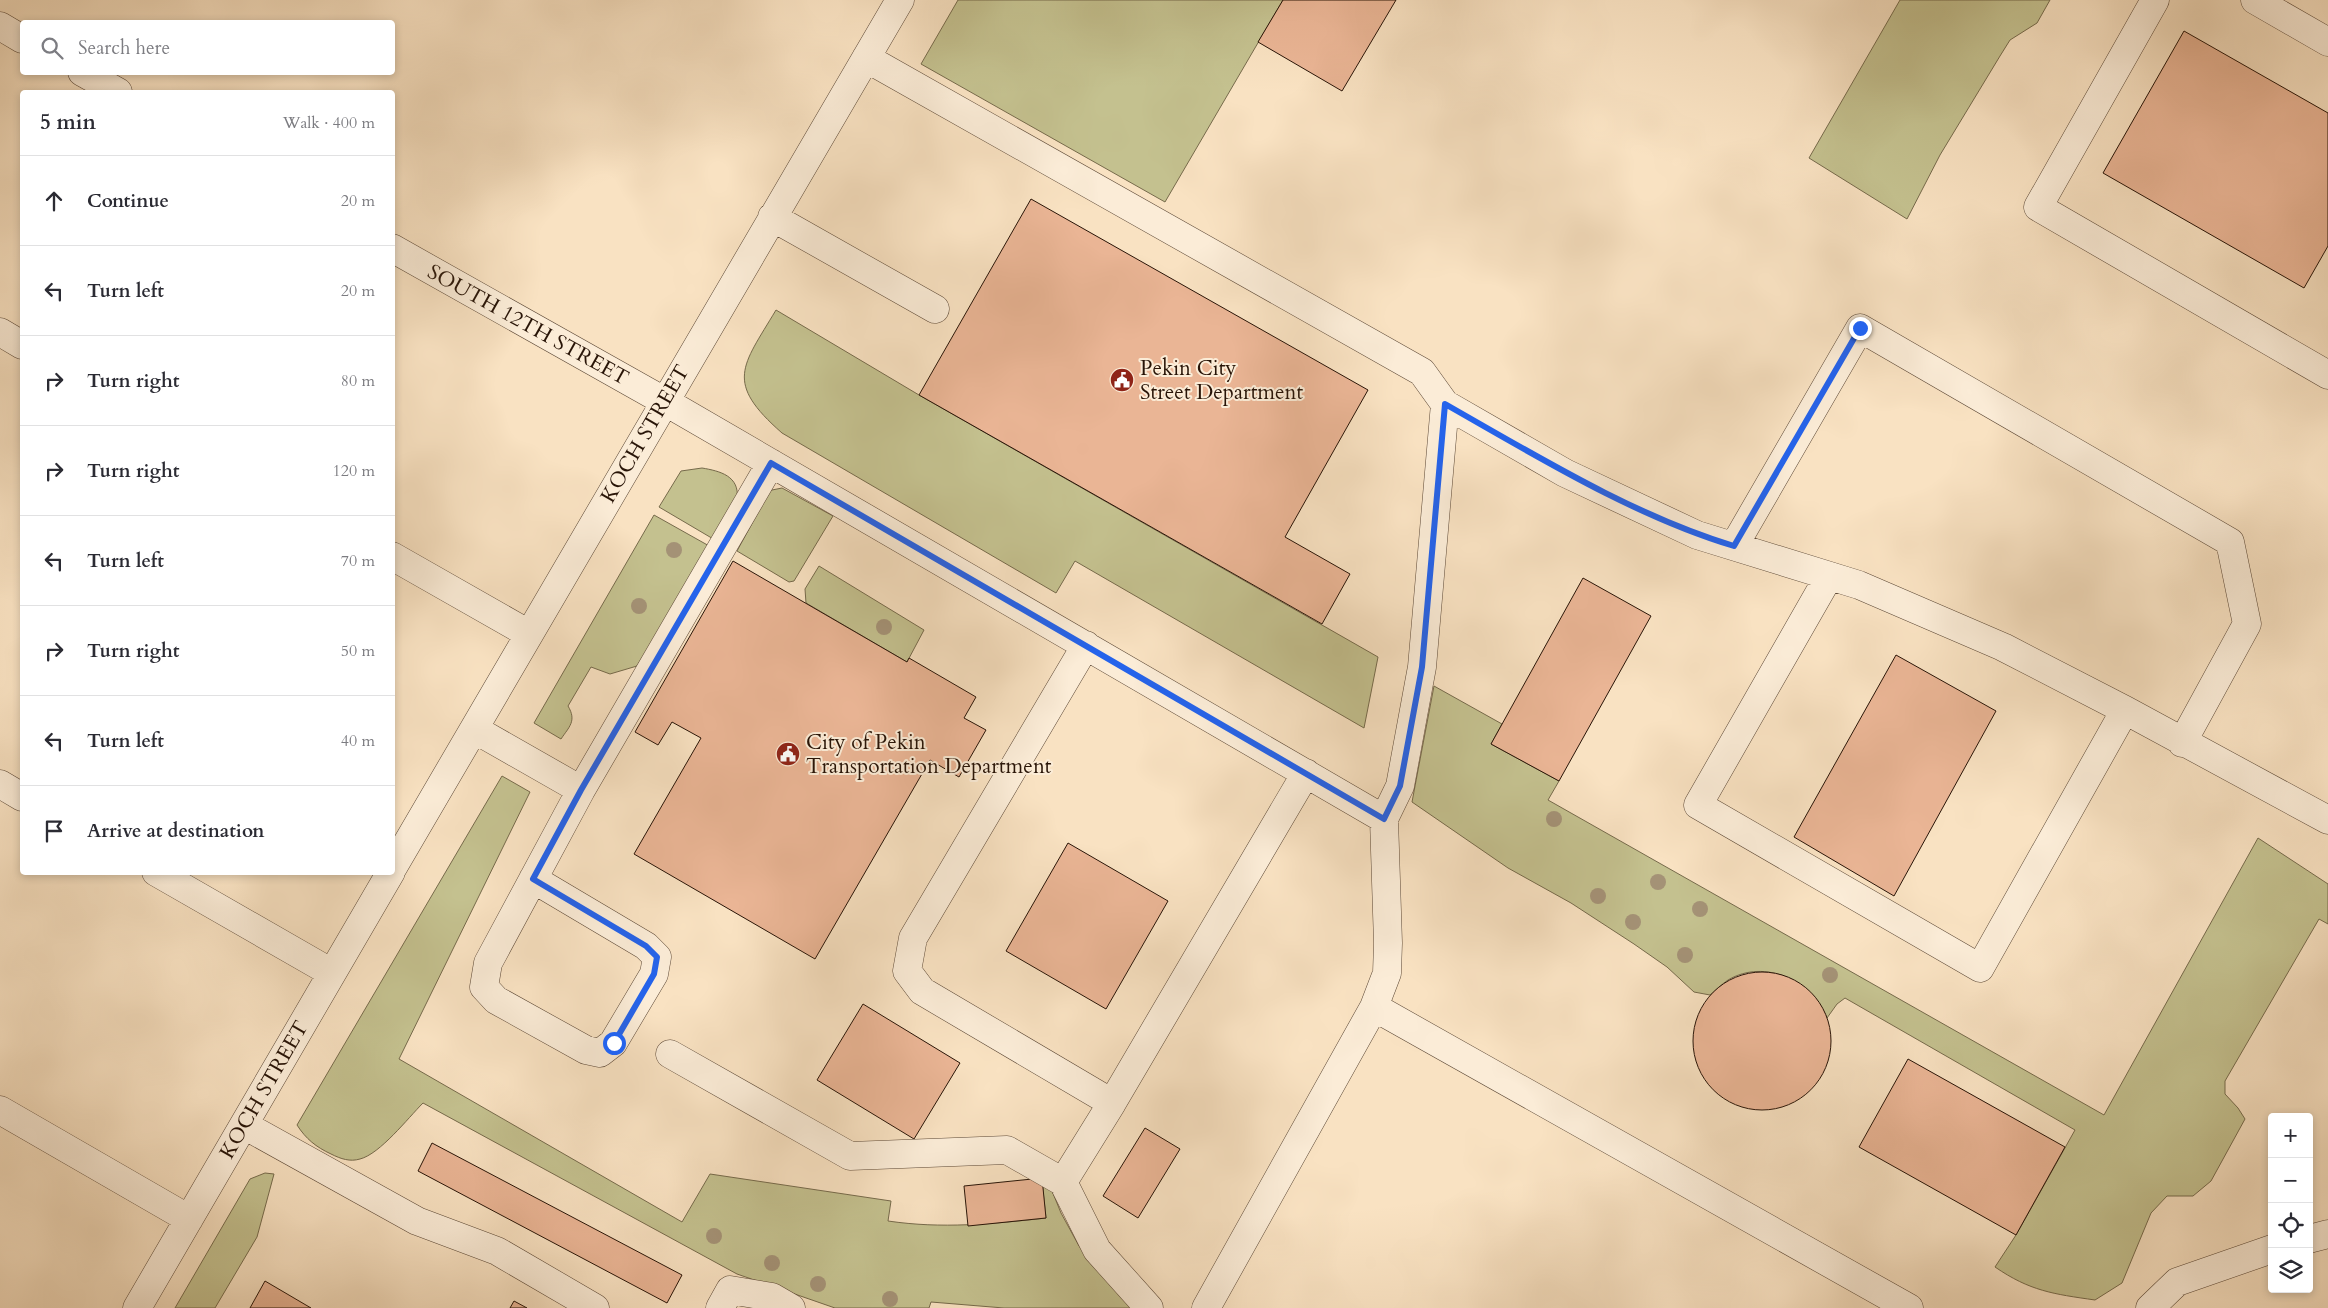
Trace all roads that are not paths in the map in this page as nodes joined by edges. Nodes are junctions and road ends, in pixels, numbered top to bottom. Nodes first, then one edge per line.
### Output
1 (900, 0) edge
2 (2155, 0) edge
3 (2256, 0) edge
4 (0, 26) edge
5 (20, 38) edge
6 (2328, 42) edge
7 (866, 58) junction
8 (87, 75) edge
9 (114, 90) edge
10 (772, 217) junction
11 (395, 250) edge
12 (935, 309) dead end
13 (0, 332) edge
14 (20, 344) edge
15 (2328, 375) edge
16 (664, 401) junction
17 (1445, 404) junction
18 (771, 463) junction
19 (1734, 546) junction
20 (395, 558) edge
21 (1829, 576) junction
22 (529, 634) junction
23 (1086, 645) junction
24 (2125, 710) junction
25 (474, 729) junction
26 (2182, 742) junction
27 (1306, 773) junction
28 (0, 784) edge
29 (581, 790) junction
30 (20, 796) edge
31 (1384, 819) junction
32 (2328, 820) edge
33 (395, 864) edge
34 (161, 875) edge
35 (389, 875) edge
36 (533, 879) junction
37 (332, 973) junction
38 (1374, 1007) junction
39 (670, 1054) dead end
40 (1112, 1103) junction
41 (0, 1110) edge
42 (244, 1125) junction
43 (1063, 1182) junction
44 (189, 1219) junction
45 (2328, 1234) edge
46 (2313, 1238) edge
47 (2268, 1250) edge
48 (1212, 1306) edge
49 (137, 1308) edge
50 (595, 1308) edge
51 (720, 1308) edge
52 (791, 1308) edge
53 (1149, 1308) edge
54 (1909, 1308) edge
55 (2150, 1308) edge

1 - 7 street, KOCH STREET
2 - 15 street
3 - 6 street
4 - 5 street
7 - 10 street, KOCH STREET
7 - 17 street
8 - 9 street
10 - 12 street
10 - 16 street, KOCH STREET
11 - 16 street, SOUTH 12TH STREET
13 - 14 street
16 - 18 street, SOUTH 12TH STREET
16 - 22 street, KOCH STREET
17 - 19 street
17 - 31 street
18 - 23 street, SOUTH 12TH STREET
18 - 29 street
19 - 21 street
19 - 26 street
20 - 22 street
21 - 24 street
21 - 24 street
22 - 25 street, KOCH STREET
23 - 27 street, SOUTH 12TH STREET
23 - 40 street
24 - 26 street
25 - 29 street
25 - 33 street, KOCH STREET
26 - 32 street
27 - 31 street, SOUTH 12TH STREET
27 - 40 street
28 - 30 street
29 - 36 street
31 - 38 street
34 - 37 street
35 - 37 street, KOCH STREET
36 - 36 street
37 - 42 street, KOCH STREET
38 - 48 street
38 - 54 street
39 - 43 street
40 - 43 street
41 - 44 street
42 - 44 street, KOCH STREET
42 - 50 street
43 - 53 street
44 - 49 street, KOCH STREET
45 - 46 street
47 - 55 street
51 - 52 street

